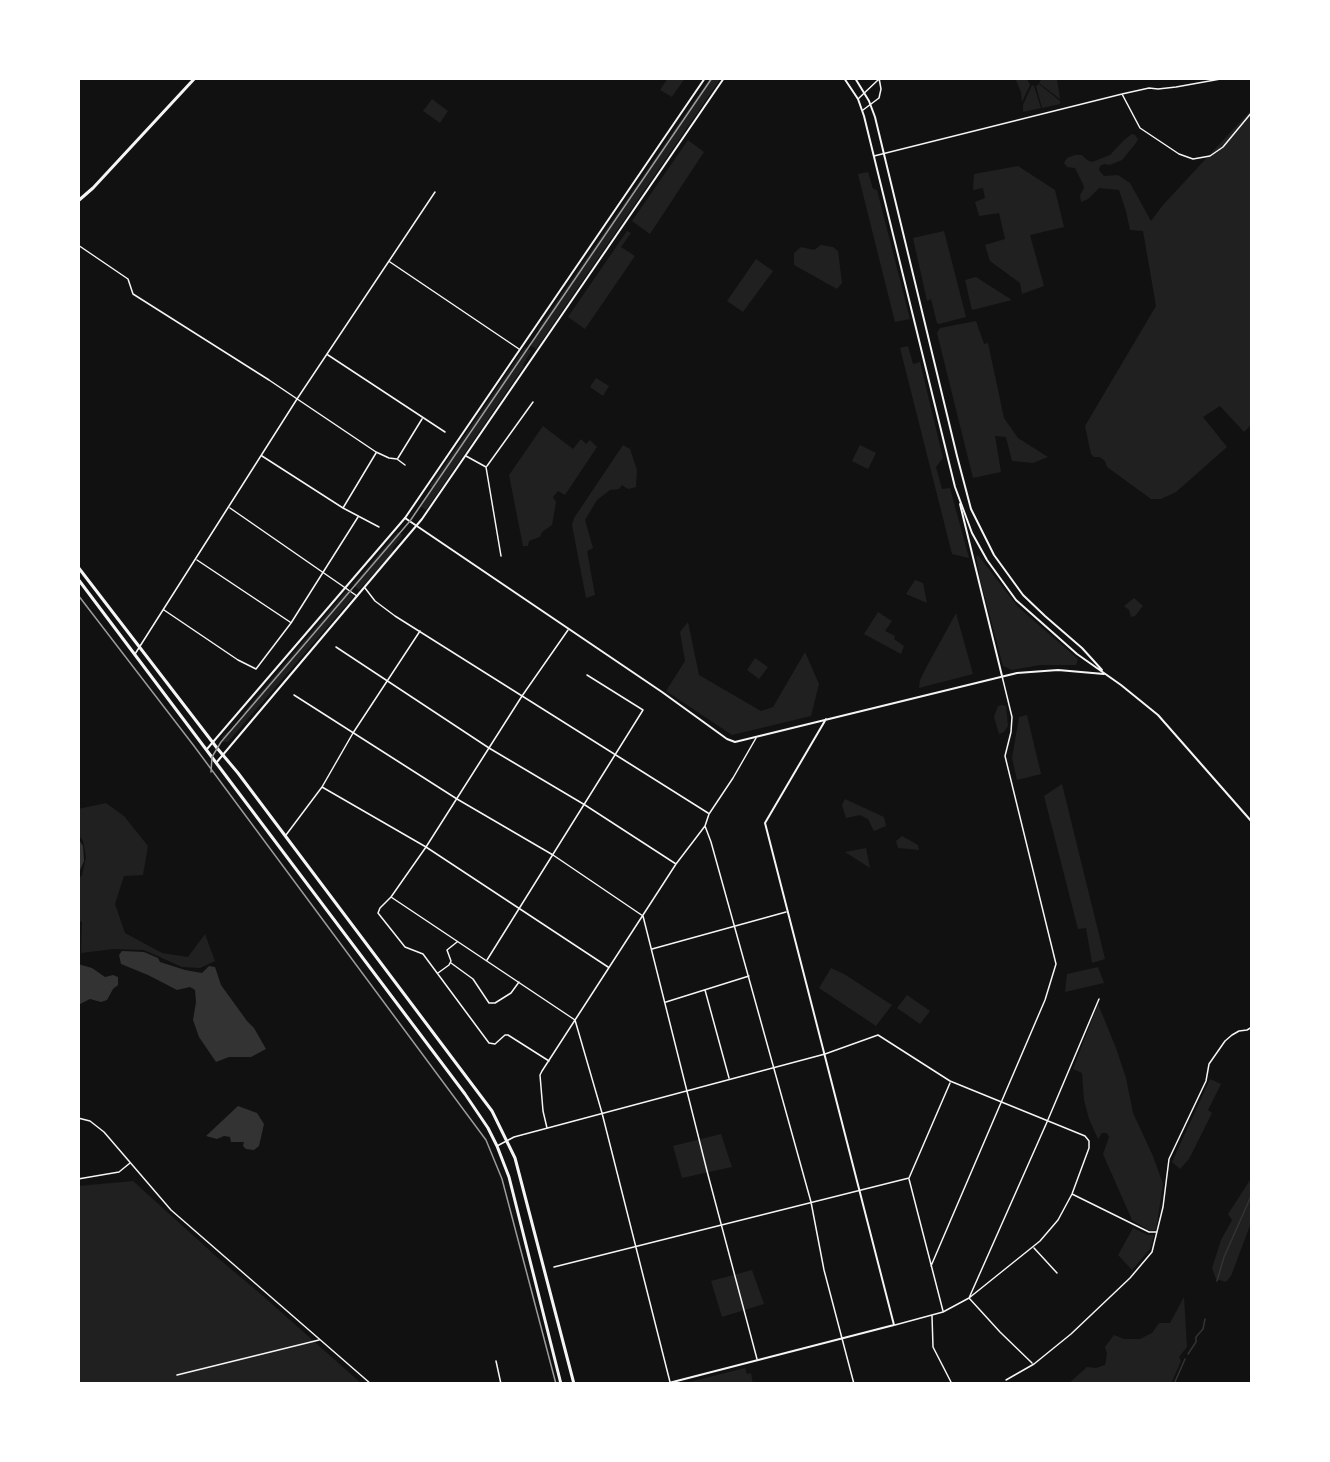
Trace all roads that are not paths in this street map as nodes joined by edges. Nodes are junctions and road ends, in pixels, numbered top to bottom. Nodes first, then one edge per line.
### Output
1 (195, 78) edge
2 (705, 78) edge
3 (724, 78) edge
4 (843, 78) edge
5 (855, 78) edge
6 (1226, 78) edge
7 (879, 79) edge
8 (864, 92) junction
9 (1122, 94) junction
10 (858, 99) junction
11 (871, 104) junction
12 (862, 110) junction
13 (1252, 112) edge
14 (884, 153) junction
15 (874, 156) junction
16 (435, 192) dead end
17 (78, 201) edge
18 (78, 244) edge
19 (389, 262) junction
20 (519, 349) junction
21 (328, 354) junction
22 (297, 399) junction
23 (533, 402) dead end
24 (422, 418) junction
25 (445, 432) dead end
26 (376, 452) junction
27 (261, 455) junction
28 (465, 455) junction
29 (397, 459) junction
30 (405, 465) dead end
31 (486, 467) junction
32 (960, 504) junction
33 (229, 507) junction
34 (343, 508) junction
35 (358, 517) junction
36 (405, 518) junction
37 (417, 526) junction
38 (379, 528) dead end
39 (501, 556) dead end
40 (197, 559) junction
41 (78, 567) edge
42 (322, 572) junction
43 (78, 579) edge
44 (346, 588) junction
45 (365, 588) junction
46 (357, 596) junction
47 (164, 610) junction
48 (291, 622) junction
49 (569, 629) junction
50 (420, 630) junction
51 (140, 646) junction
52 (336, 647) dead end
53 (134, 655) junction
54 (1106, 674) junction
55 (587, 675) dead end
56 (1002, 676) junction
57 (387, 682) junction
58 (294, 695) dead end
59 (522, 696) junction
60 (826, 719) junction
61 (353, 733) junction
62 (756, 737) junction
63 (213, 743) junction
64 (489, 748) junction
65 (206, 749) junction
66 (616, 755) junction
67 (222, 756) junction
68 (216, 763) junction
69 (322, 787) junction
70 (457, 799) junction
71 (585, 805) junction
72 (709, 814) junction
73 (1252, 822) edge
74 (705, 826) junction
75 (286, 836) junction
76 (426, 847) junction
77 (553, 855) junction
78 (675, 864) junction
79 (392, 897) junction
80 (519, 910) junction
81 (787, 912) junction
82 (643, 916) junction
83 (735, 926) junction
84 (458, 941) junction
85 (651, 949) junction
86 (487, 960) junction
87 (451, 963) junction
88 (609, 968) junction
89 (438, 973) junction
90 (749, 976) junction
91 (519, 982) junction
92 (705, 990) junction
93 (1099, 999) dead end
94 (665, 1003) junction
95 (575, 1020) junction
96 (1252, 1027) edge
97 (825, 1054) junction
98 (549, 1061) junction
99 (773, 1066) junction
100 (729, 1078) junction
101 (950, 1081) junction
102 (687, 1090) junction
103 (1001, 1102) junction
104 (602, 1113) junction
105 (78, 1118) edge
106 (1047, 1122) junction
107 (547, 1128) junction
108 (508, 1140) junction
109 (497, 1146) junction
110 (130, 1162) junction
111 (909, 1178) junction
112 (78, 1179) edge
113 (860, 1190) junction
114 (1072, 1194) junction
115 (811, 1202) junction
116 (722, 1226) junction
117 (1157, 1232) junction
118 (637, 1246) junction
119 (1033, 1247) junction
120 (932, 1266) junction
121 (554, 1267) dead end
122 (1057, 1273) dead end
123 (969, 1298) junction
124 (944, 1312) junction
125 (932, 1315) junction
126 (894, 1325) junction
127 (841, 1338) junction
128 (320, 1340) junction
129 (757, 1359) junction
130 (496, 1361) dead end
131 (1034, 1364) junction
132 (177, 1375) dead end
133 (1006, 1380) dead end
134 (670, 1383) edge
135 (370, 1384) edge
136 (501, 1384) edge
137 (561, 1384) edge
138 (574, 1384) edge
139 (665, 1384) edge
140 (854, 1384) edge
141 (952, 1384) edge

1 - 17 main road
2 - 20 main road
3 - 28 main road
4 - 10 main road
5 - 8 main road
6 - 9 street
7 - 8 street
7 - 11 street
8 - 10 street
8 - 11 main road
9 - 13 street
9 - 14 street
10 - 12 main road
11 - 12 street
11 - 14 main road
12 - 15 main road
14 - 15 street
14 - 54 main road
15 - 32 main road
16 - 19 street
18 - 22 street
19 - 20 street
19 - 21 street
20 - 36 main road
21 - 22 street
21 - 24 street
22 - 26 street
22 - 27 street
23 - 31 street
24 - 25 street
24 - 29 street
26 - 29 street
26 - 34 street
27 - 33 street
27 - 34 street
28 - 31 street
28 - 37 main road
29 - 30 street
31 - 39 street
32 - 54 main road
32 - 56 main road
33 - 40 street
33 - 42 street
34 - 35 street
35 - 38 street
35 - 42 street
36 - 37 main road
36 - 44 main road
37 - 45 main road
37 - 49 main road
40 - 47 street
40 - 48 street
41 - 51 main road
42 - 44 street
42 - 48 street
43 - 53 main road
44 - 46 street
44 - 63 main road
45 - 46 main road
45 - 50 street
46 - 67 main road
47 - 48 street
47 - 51 street
49 - 59 street
49 - 62 main road
50 - 57 street
50 - 59 street
51 - 53 street
51 - 63 main road
52 - 57 street
53 - 65 main road
54 - 56 main road
54 - 73 main road
55 - 66 street
56 - 60 main road
56 - 103 street
57 - 61 street
57 - 64 street
58 - 61 street
59 - 64 street
59 - 66 street
60 - 62 main road
60 - 81 main road
61 - 69 street
61 - 70 street
62 - 72 street
63 - 65 main road
63 - 67 main road
64 - 70 street
64 - 71 street
65 - 68 main road
66 - 71 street
66 - 72 street
67 - 68 main road
67 - 75 main road
68 - 109 main road
69 - 75 street
69 - 76 street
70 - 76 street
70 - 77 street
71 - 77 street
71 - 78 street
72 - 74 street
74 - 78 street
74 - 83 street
75 - 108 main road
76 - 79 street
76 - 80 street
77 - 80 street
77 - 82 street
78 - 82 street
79 - 84 street
79 - 89 street
80 - 86 street
80 - 88 street
81 - 83 street
81 - 97 main road
82 - 85 street
82 - 88 street
83 - 85 street
83 - 90 street
84 - 86 street
84 - 87 street
85 - 94 street
86 - 91 street
87 - 89 street
87 - 91 street
88 - 95 street
89 - 98 street
90 - 92 street
90 - 99 street
91 - 95 street
92 - 94 street
92 - 100 street
93 - 106 street
94 - 102 street
95 - 98 street
95 - 104 street
96 - 117 street
97 - 99 street
97 - 101 street
97 - 113 main road
98 - 107 street
99 - 100 street
99 - 115 street
100 - 102 street
101 - 103 street
101 - 111 street
102 - 104 street
102 - 116 street
103 - 106 street
103 - 120 street
104 - 107 street
104 - 118 street
105 - 110 street
106 - 114 street
106 - 123 street
107 - 108 street
108 - 109 street
108 - 138 main road
109 - 137 main road
110 - 112 street
110 - 128 street
111 - 113 street
111 - 120 street
113 - 115 street
113 - 126 main road
114 - 117 street
114 - 119 street
115 - 116 street
115 - 127 street
116 - 118 street
116 - 129 street
117 - 131 street
118 - 121 street
118 - 134 street
119 - 122 street
119 - 123 street
120 - 124 street
123 - 124 street
123 - 131 street
124 - 125 street
125 - 126 street
125 - 141 street
126 - 127 main road
127 - 129 main road
127 - 140 street
128 - 132 street
128 - 135 street
129 - 134 main road
130 - 136 street
131 - 133 street
134 - 139 main road

